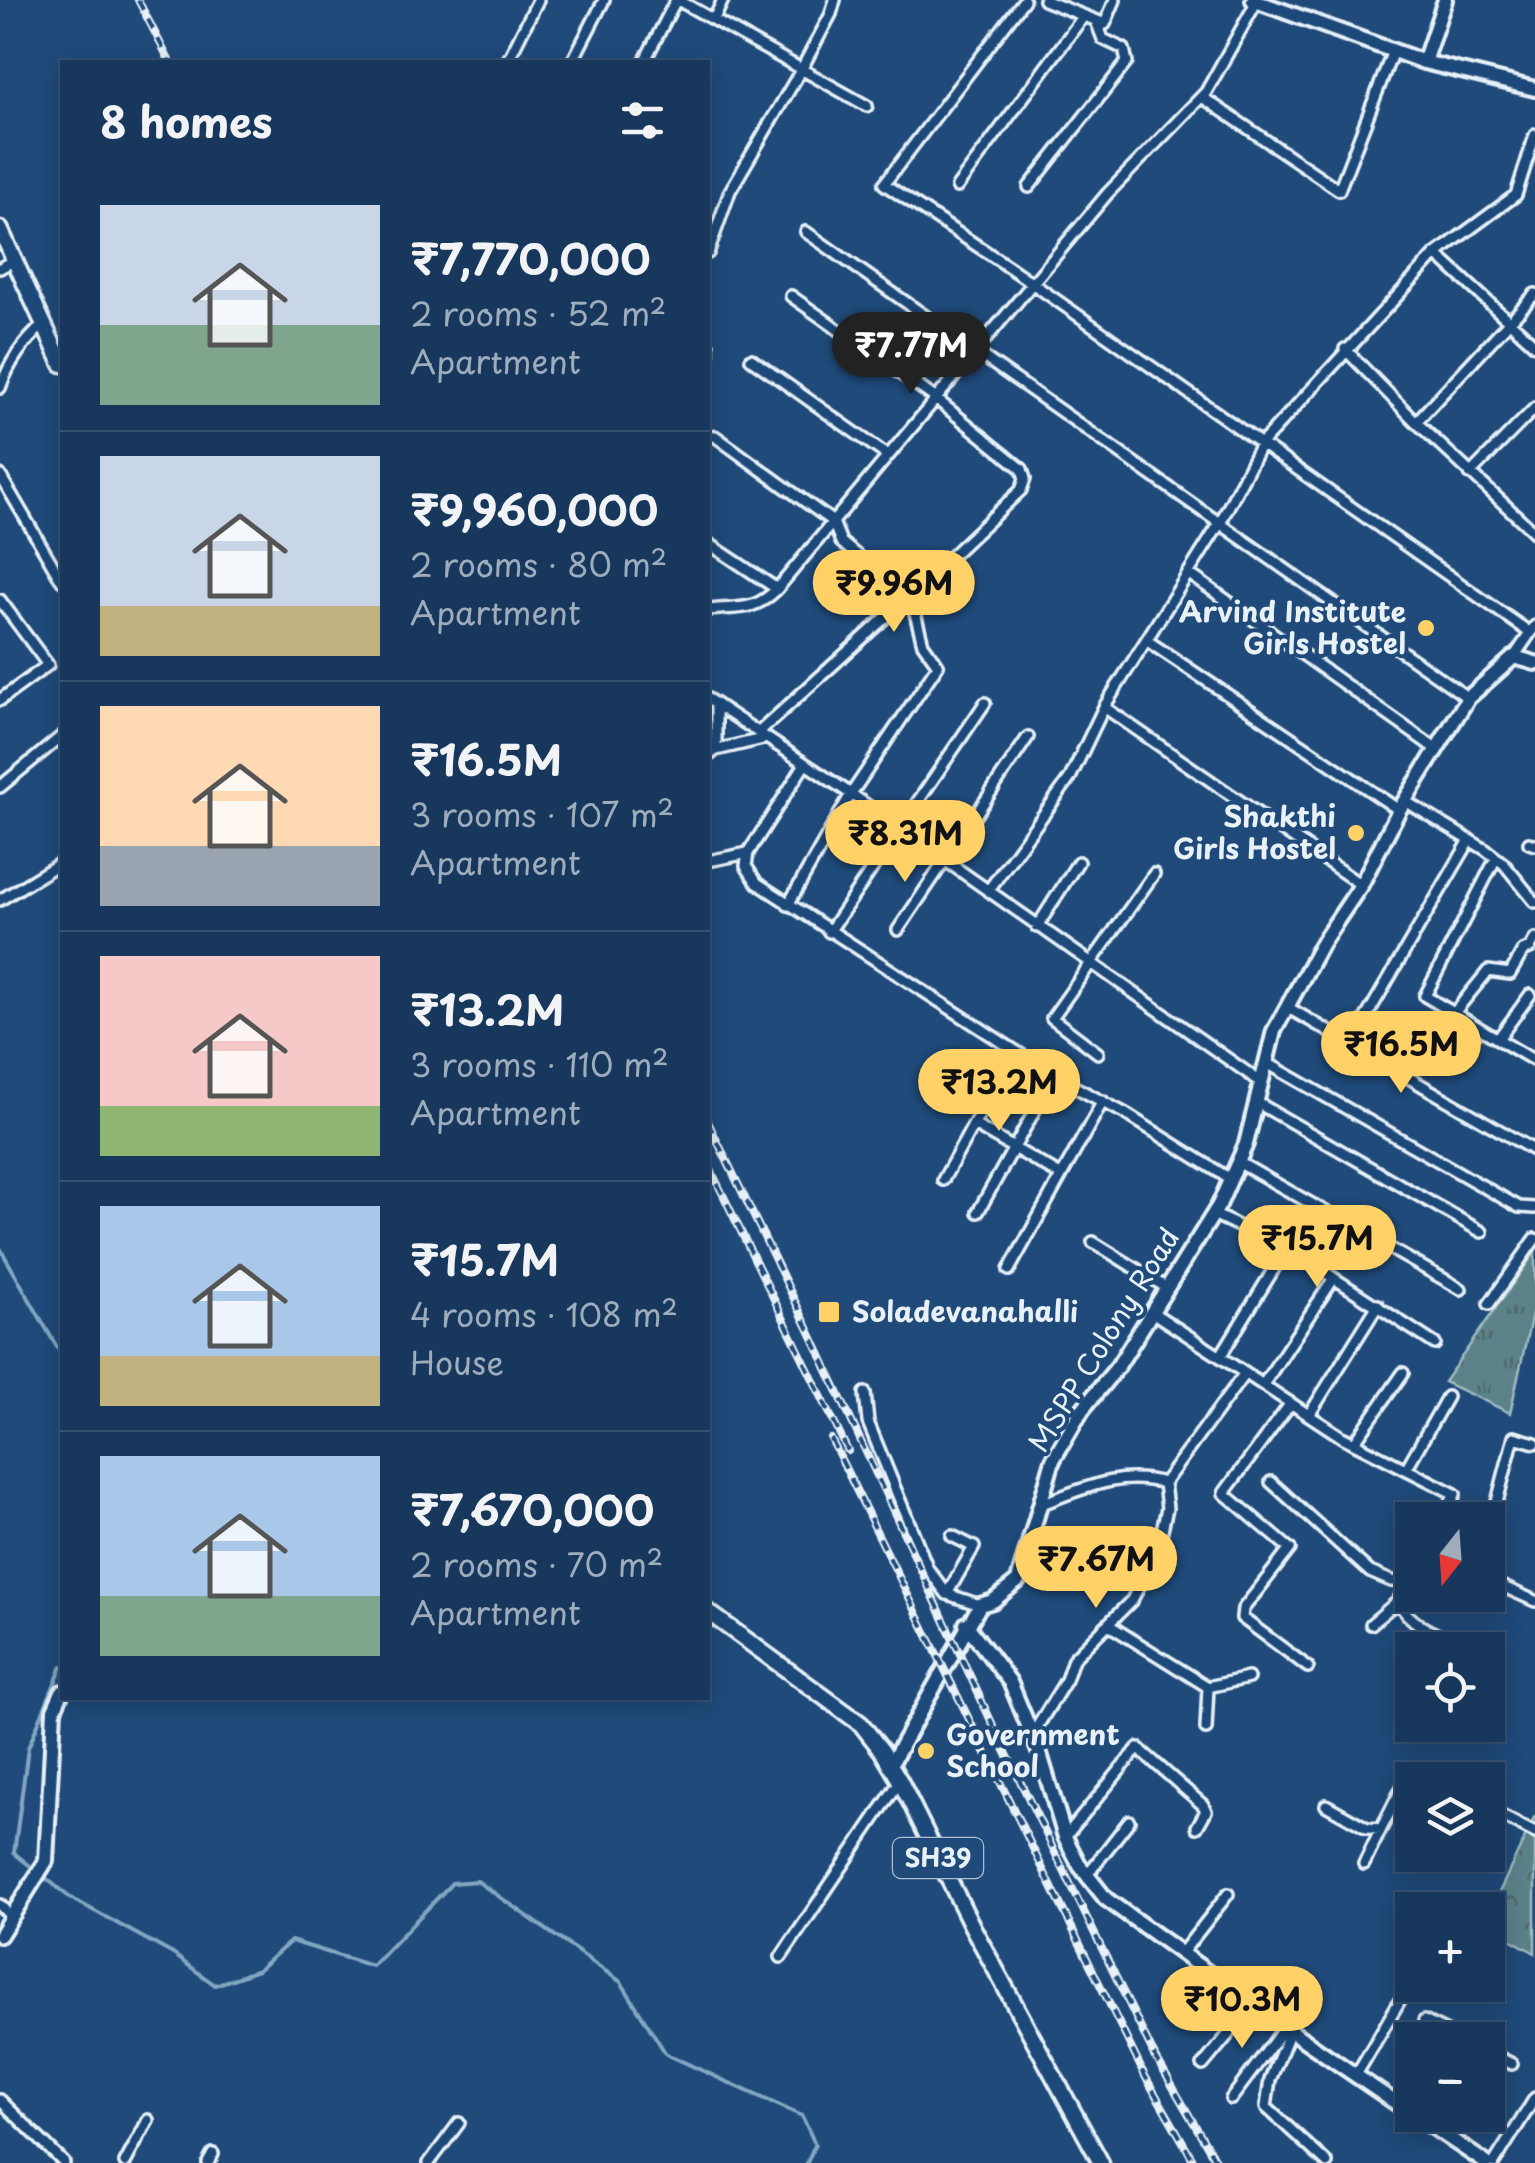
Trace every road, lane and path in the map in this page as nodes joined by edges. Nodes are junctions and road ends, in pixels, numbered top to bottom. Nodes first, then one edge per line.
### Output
1 (538, 0) edge
2 (604, 0) edge
3 (677, 0) edge
4 (723, 0) edge
5 (835, 0) edge
6 (1024, 0) edge
7 (1044, 0) edge
8 (1115, 0) edge
9 (1444, 0) edge
10 (1255, 1) edge
11 (1083, 17) junction
12 (714, 19) junction
13 (1096, 21) junction
14 (1393, 50) junction
15 (508, 60) edge
16 (573, 60) edge
17 (645, 60) edge
18 (1424, 62) junction
19 (800, 70) junction
20 (1535, 89) edge
21 (1202, 96) junction
22 (866, 106) dead end
23 (1535, 135) edge
24 (958, 187) dead end
25 (1029, 187) dead end
26 (0, 229) edge
27 (806, 232) dead end
28 (710, 247) edge
29 (1436, 254) junction
30 (15, 260) junction
31 (0, 268) edge
32 (1032, 284) junction
33 (1535, 294) edge
34 (791, 296) dead end
35 (1509, 321) junction
36 (44, 324) junction
37 (1535, 345) edge
38 (1345, 349) junction
39 (974, 350) junction
40 (60, 360) edge
41 (751, 360) dead end
42 (4, 367) edge
43 (0, 388) edge
44 (935, 398) junction
45 (1535, 408) edge
46 (1416, 422) junction
47 (714, 436) dead end
48 (1262, 444) junction
49 (888, 456) junction
50 (0, 474) edge
51 (1470, 474) junction
52 (1535, 514) edge
53 (833, 522) junction
54 (1220, 523) junction
55 (1526, 524) junction
56 (1535, 533) edge
57 (710, 544) edge
58 (1188, 573) junction
59 (60, 577) edge
60 (778, 589) junction
61 (907, 598) junction
62 (0, 600) edge
63 (710, 610) edge
64 (1532, 629) edge
65 (1146, 640) junction
66 (1514, 657) junction
67 (1535, 663) edge
68 (3, 693) edge
69 (1468, 698) junction
70 (712, 702) edge
71 (985, 703) dead end
72 (1104, 707) junction
73 (763, 735) junction
74 (1028, 737) dead end
75 (60, 738) edge
76 (1436, 749) junction
77 (712, 753) edge
78 (805, 764) junction
79 (0, 788) edge
80 (851, 794) junction
81 (1402, 805) junction
82 (900, 830) junction
83 (1470, 840) junction
84 (748, 852) junction
85 (1496, 858) junction
86 (710, 861) edge
87 (944, 861) junction
88 (1078, 862) dead end
89 (60, 863) edge
90 (1154, 874) dead end
91 (1361, 885) junction
92 (988, 891) junction
93 (0, 900) edge
94 (1535, 902) edge
95 (788, 906) junction
96 (1038, 926) junction
97 (898, 930) dead end
98 (830, 932) junction
99 (1535, 940) edge
100 (1090, 964) junction
101 (1530, 995) dead end
102 (1287, 1007) junction
103 (1451, 1011) junction
104 (1365, 1020) dead end
105 (1498, 1039) junction
106 (1427, 1046) dead end
107 (1014, 1050) junction
108 (1098, 1052) dead end
109 (1535, 1061) edge
110 (1267, 1063) junction
111 (1054, 1076) junction
112 (1262, 1083) junction
113 (1104, 1102) junction
114 (1256, 1102) junction
115 (974, 1124) junction
116 (1013, 1148) junction
117 (1535, 1152) edge
118 (1238, 1162) junction
119 (1060, 1175) junction
120 (1230, 1179) junction
121 (943, 1180) dead end
122 (1535, 1208) edge
123 (978, 1212) dead end
124 (1213, 1214) junction
125 (1482, 1232) dead end
126 (1535, 1239) edge
127 (1093, 1242) dead end
128 (1286, 1249) junction
129 (1009, 1270) dead end
130 (1334, 1278) junction
131 (1167, 1288) junction
132 (1462, 1289) dead end
133 (1490, 1304) dead end
134 (1378, 1305) junction
135 (1152, 1312) junction
136 (1435, 1344) dead end
137 (1220, 1357) junction
138 (1245, 1373) junction
139 (1403, 1373) dead end
140 (1263, 1385) junction
141 (866, 1393) dead end
142 (1447, 1398) dead end
143 (1290, 1403) junction
144 (1309, 1415) junction
145 (1354, 1443) junction
146 (1535, 1443) edge
147 (1406, 1470) junction
148 (1271, 1482) dead end
149 (1164, 1483) junction
150 (1451, 1502) edge
151 (1497, 1502) edge
152 (1041, 1504) junction
153 (952, 1536) dead end
154 (1395, 1580) edge
155 (1505, 1588) edge
156 (948, 1594) junction
157 (1535, 1601) edge
158 (1395, 1604) edge
159 (980, 1605) junction
160 (1403, 1612) edge
161 (710, 1613) edge
162 (966, 1624) junction
163 (1371, 1624) dead end
164 (1109, 1625) junction
165 (1434, 1632) edge
166 (1308, 1667) dead end
167 (1248, 1678) dead end
168 (1208, 1687) junction
169 (60, 1696) edge
170 (1206, 1729) dead end
171 (1032, 1735) junction
172 (891, 1764) junction
173 (900, 1780) junction
174 (1395, 1801) edge
175 (1326, 1805) dead end
176 (1505, 1817) edge
177 (1129, 1821) dead end
178 (1197, 1826) dead end
179 (1381, 1828) junction
180 (1535, 1832) edge
181 (1065, 1837) junction
182 (1364, 1864) dead end
183 (1087, 1876) junction
184 (1228, 1894) dead end
185 (0, 1905) edge
186 (12, 1918) junction
187 (0, 1934) edge
188 (1181, 1954) junction
189 (781, 1956) dead end
190 (1399, 2002) edge
191 (1253, 2005) junction
192 (1288, 2029) junction
193 (1505, 2060) edge
194 (1512, 2064) dead end
195 (1203, 2065) dead end
196 (1356, 2075) junction
197 (1535, 2098) edge
198 (1231, 2099) dead end
199 (0, 2100) edge
200 (1395, 2100) edge
201 (148, 2120) dead end
202 (459, 2122) dead end
203 (1442, 2132) edge
204 (64, 2163) edge
205 (126, 2163) edge
206 (430, 2163) edge
207 (1101, 2163) edge
208 (1328, 2163) edge
209 (1486, 2163) edge
210 (1494, 2163) edge

1 - 15 street
2 - 16 street
3 - 12 street
3 - 17 street
4 - 12 street
5 - 19 street
6 - 32 street
7 - 11 street
8 - 13 street
9 - 18 street
10 - 14 street
10 - 21 street
11 - 13 street
11 - 24 street
12 - 19 street
13 - 25 street
14 - 18 street
14 - 21 street
18 - 20 street
19 - 22 street
19 - 28 street
21 - 32 street
23 - 29 street
26 - 30 main road
27 - 39 street
29 - 35 street
29 - 38 street
30 - 31 street
30 - 36 main road
32 - 39 street
32 - 48 street
33 - 35 street
34 - 44 street
35 - 37 street
35 - 46 street
36 - 40 main road
36 - 42 street
38 - 46 street
38 - 48 street
39 - 44 street
39 - 54 street
41 - 49 street
42 - 43 street
44 - 49 street
44 - 61 street
45 - 51 street
46 - 51 street
47 - 53 street
48 - 54 street
48 - 64 street
49 - 53 street
50 - 59 street
51 - 55 street
52 - 55 street
53 - 60 street
53 - 61 street
54 - 58 street
54 - 69 street
55 - 56 street
57 - 60 street
58 - 65 street
58 - 76 street
60 - 63 street
61 - 73 street
61 - 80 street
62 - 68 street
64 - 66 street, MSPP Colony Road
65 - 72 street
65 - 81 street
66 - 67 street
66 - 69 street, MSPP Colony Road
69 - 76 street, MSPP Colony Road
70 - 73 street
70 - 77 street
71 - 82 street
72 - 91 street
72 - 92 street
73 - 77 street
73 - 78 street
74 - 87 street
75 - 79 street
76 - 81 street, MSPP Colony Road
78 - 80 street
78 - 84 street
80 - 82 street
80 - 95 street
81 - 83 street
81 - 91 street, MSPP Colony Road
82 - 87 street
82 - 98 street
83 - 85 street
83 - 104 street
84 - 86 street
84 - 95 street
85 - 94 street
85 - 103 street
87 - 92 street
87 - 97 street
88 - 96 street
89 - 93 street
90 - 100 street
91 - 102 street, MSPP Colony Road
92 - 96 street
95 - 98 street
96 - 100 street
98 - 107 street
99 - 103 street
100 - 108 street
100 - 112 street
101 - 105 street
102 - 110 street, MSPP Colony Road
102 - 117 street
103 - 105 street
103 - 106 street
105 - 109 street
107 - 111 street
107 - 115 street
110 - 112 street, MSPP Colony Road
110 - 122 street
111 - 113 street
111 - 116 street
112 - 114 street, MSPP Colony Road
113 - 119 street
113 - 120 street
114 - 118 street, MSPP Colony Road
114 - 125 street
115 - 116 street
115 - 121 street
116 - 119 street
116 - 123 street
118 - 120 street, MSPP Colony Road
118 - 132 street
119 - 129 street
120 - 124 street, MSPP Colony Road
124 - 128 street
124 - 131 street, MSPP Colony Road
126 - 133 street
127 - 131 street
128 - 130 street
128 - 137 street
130 - 134 street
130 - 140 street
131 - 135 street, MSPP Colony Road
134 - 136 street
134 - 144 street
135 - 137 street
135 - 152 street, MSPP Colony Road
137 - 138 street
138 - 140 street
138 - 149 street
139 - 145 street
140 - 143 street
141 - 156 street
142 - 147 street
143 - 144 street
143 - 166 street
144 - 145 street
145 - 147 street
146 - 151 street
147 - 150 street
148 - 154 street
149 - 152 street
149 - 164 street
152 - 159 street, MSPP Colony Road
153 - 156 street
155 - 157 street
156 - 159 street
158 - 163 street
159 - 162 street, MSPP Colony Road
160 - 165 street
161 - 172 main road, SH39
162 - 171 street
162 - 172 street, MSPP Colony Road
164 - 168 street
164 - 171 street
167 - 168 street
168 - 170 street
169 - 186 street
171 - 181 street
172 - 173 main road, SH39
173 - 189 street
173 - 207 main road, SH39
174 - 179 street
175 - 179 street
176 - 180 street
177 - 183 street
178 - 181 street
179 - 182 street
181 - 183 street
183 - 188 street
184 - 188 street
185 - 186 street
186 - 187 street
188 - 191 street
190 - 196 street
191 - 192 street
191 - 195 street
192 - 196 street
192 - 198 street
192 - 208 street
193 - 194 street
196 - 200 street
197 - 210 street
199 - 204 street
201 - 205 street
202 - 206 street
203 - 209 street

